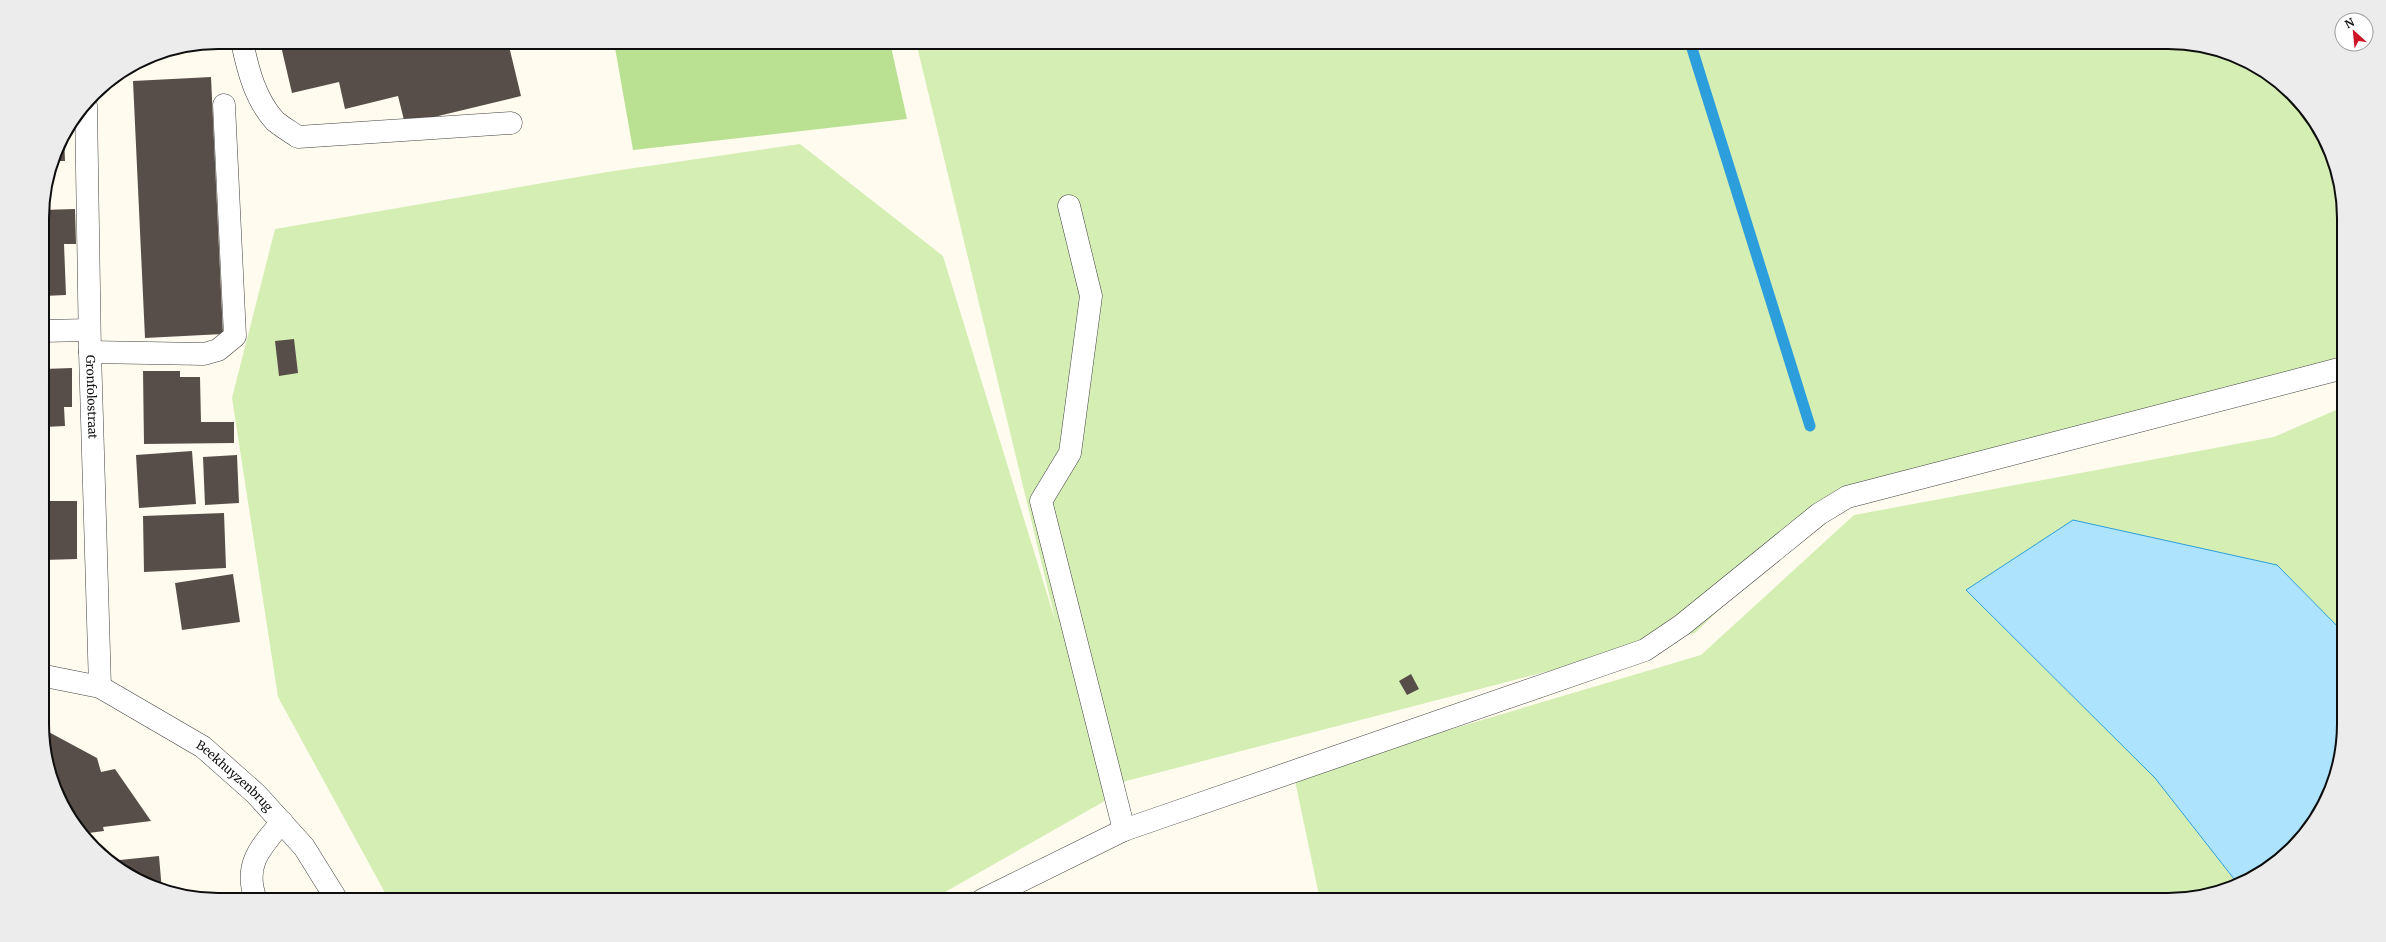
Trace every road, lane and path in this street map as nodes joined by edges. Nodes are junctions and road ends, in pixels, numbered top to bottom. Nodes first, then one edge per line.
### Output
1 (244, 49) edge
2 (224, 105) dead end
3 (86, 113) edge
4 (511, 123) dead end
5 (1069, 206) dead end
6 (89, 330) junction
7 (49, 331) edge
8 (90, 352) junction
9 (2337, 370) edge
10 (49, 677) edge
11 (100, 687) junction
12 (282, 822) junction
13 (1124, 830) junction
14 (253, 893) edge
15 (333, 893) edge
16 (996, 893) edge

1 - 4 street
2 - 8 street
3 - 6 street, Gronfolostraat
5 - 13 street
6 - 7 street
6 - 8 street, Gronfolostraat
8 - 11 street, Gronfolostraat
9 - 13 street
10 - 11 street, Beekhuyzenbrug
11 - 12 street, Beekhuyzenbrug
12 - 14 street
12 - 15 street, Beekhuyzenbrug
13 - 16 street

